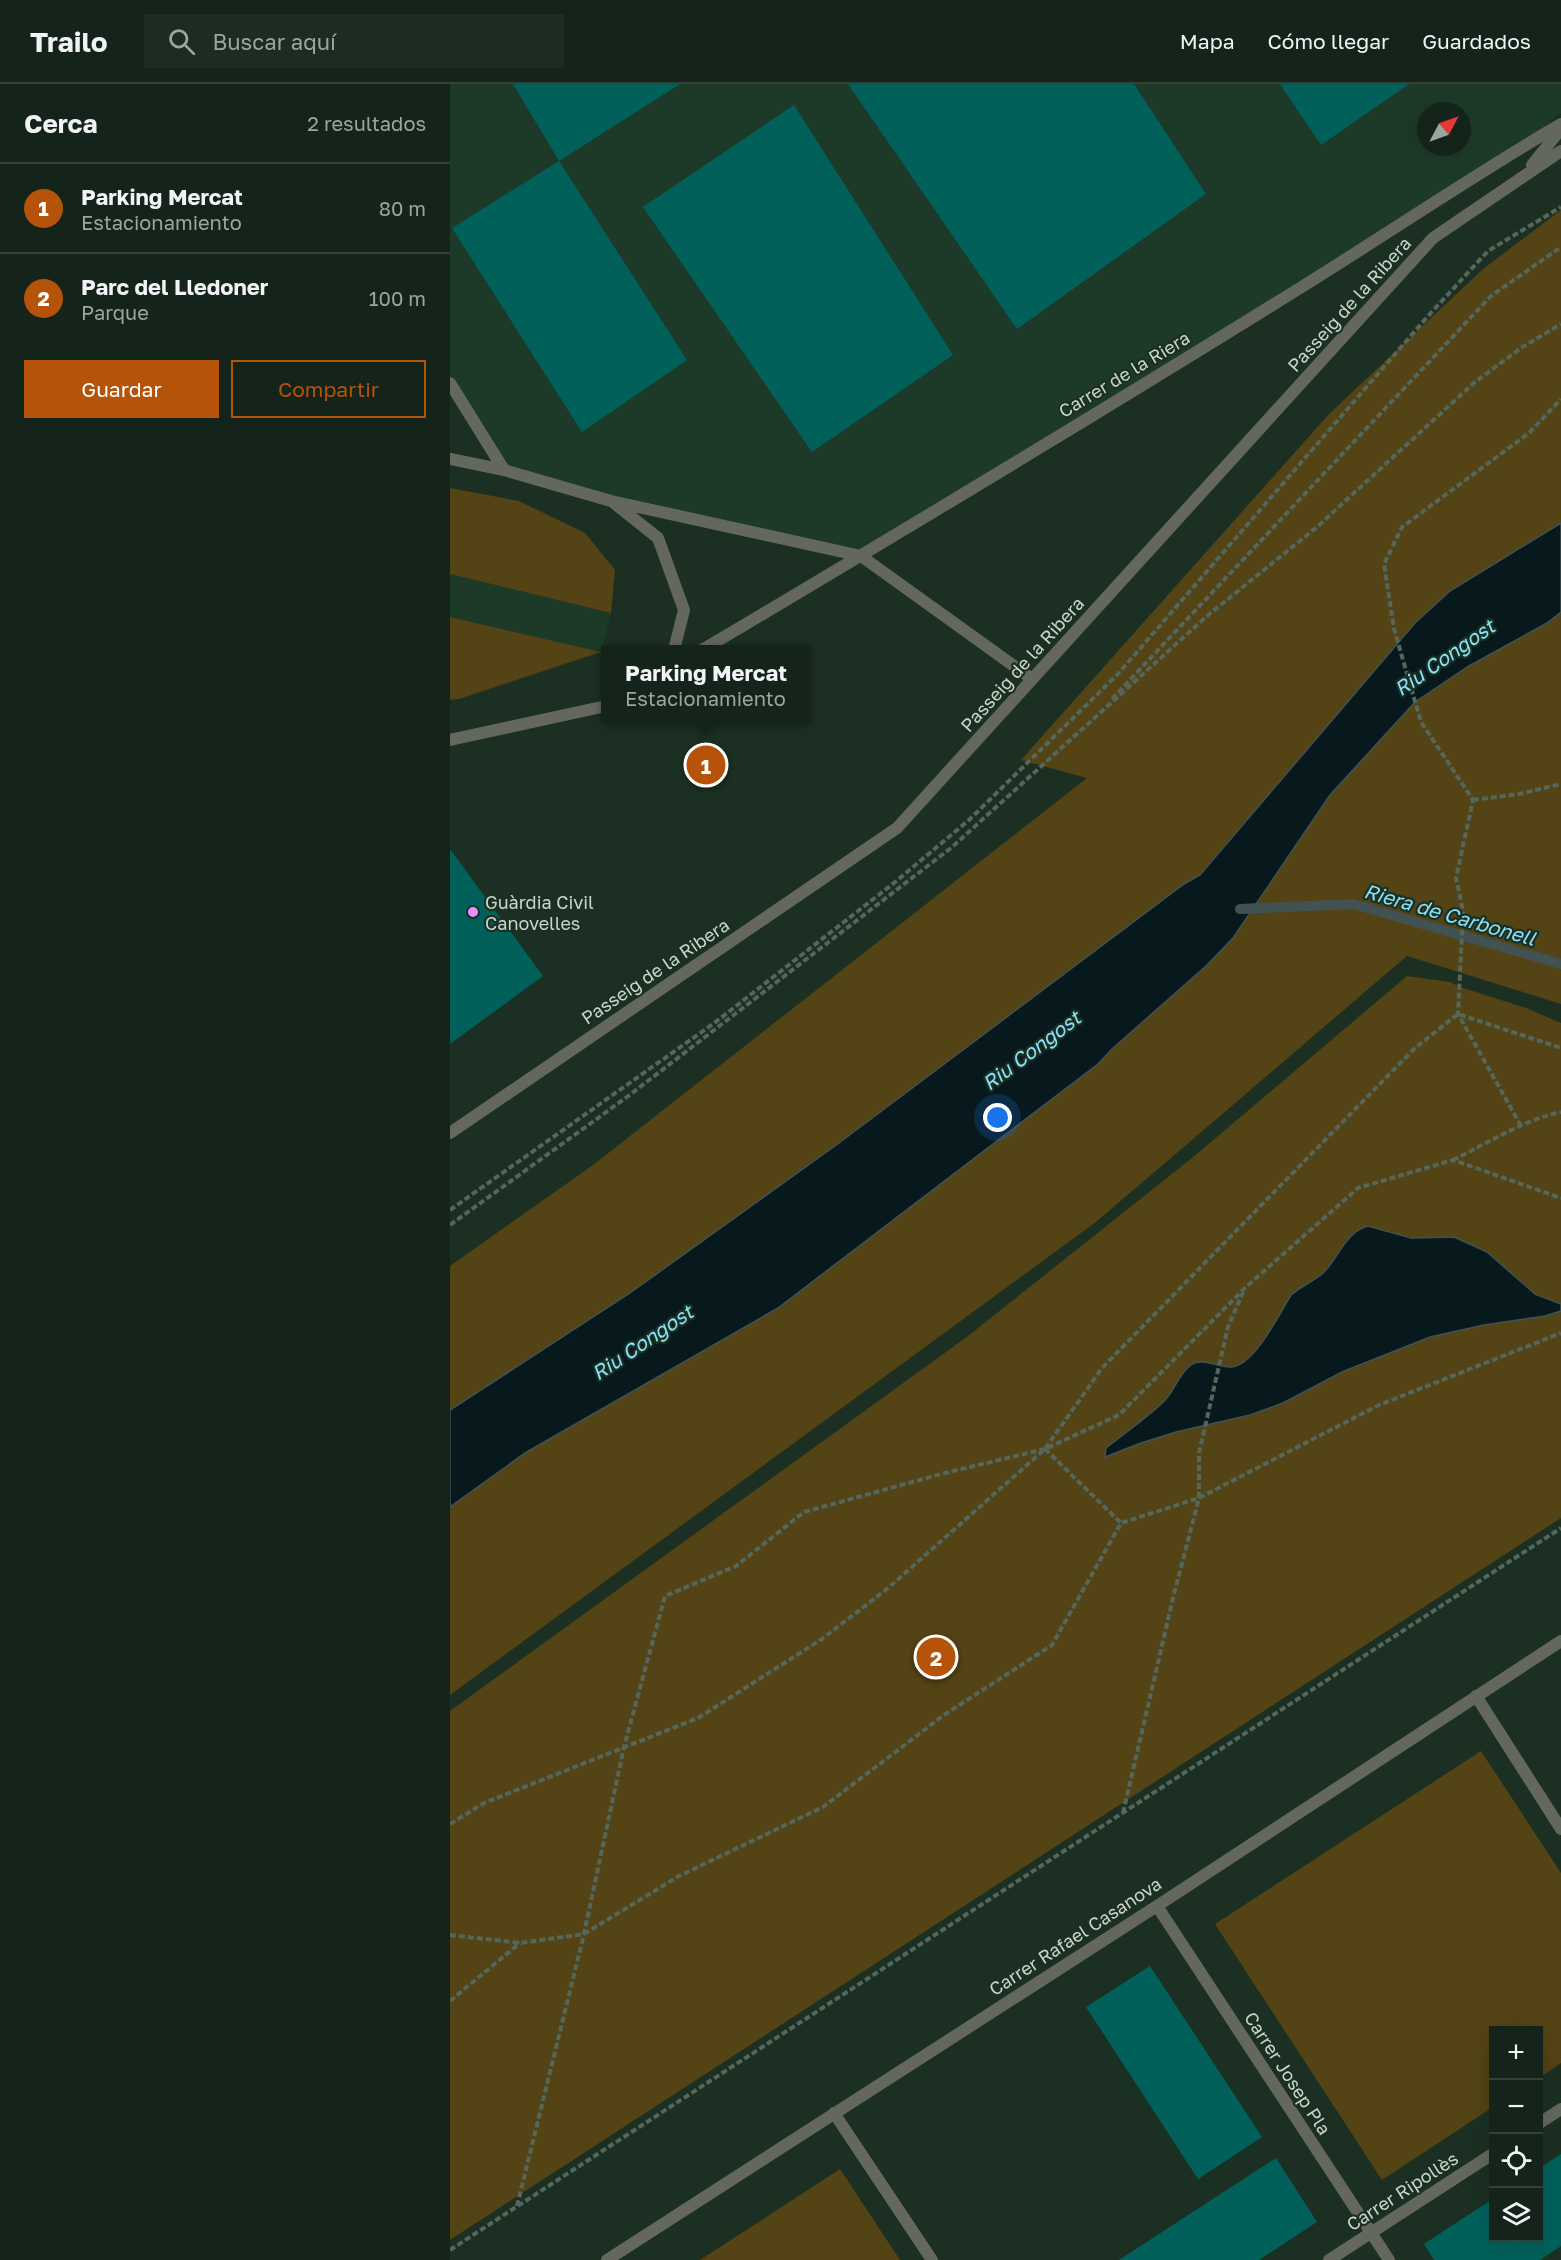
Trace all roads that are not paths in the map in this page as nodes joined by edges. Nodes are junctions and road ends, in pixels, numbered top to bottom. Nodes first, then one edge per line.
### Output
1 (1561, 124) edge
2 (1561, 129) edge
3 (1561, 151) edge
4 (1522, 177) junction
5 (450, 383) edge
6 (450, 459) edge
7 (504, 470) junction
8 (611, 501) junction
9 (861, 556) junction
10 (675, 645) edge
11 (710, 645) edge
12 (1032, 679) junction
13 (601, 707) edge
14 (450, 740) edge
15 (450, 1133) edge
16 (1561, 1641) edge
17 (1476, 1696) junction
18 (1561, 1829) edge
19 (1157, 1906) junction
20 (1561, 2109) edge
21 (834, 2113) junction
22 (1543, 2121) edge
23 (1489, 2156) edge
24 (1371, 2233) junction
25 (607, 2260) edge
26 (932, 2260) edge
27 (1329, 2260) edge
28 (1389, 2260) edge

1 - 9 street, Carrer de la Riera
2 - 4 street
3 - 4 street, Passeig de la Ribera
4 - 12 street, Passeig de la Ribera
5 - 7 street
6 - 7 street
7 - 8 street
8 - 9 street
8 - 10 street
9 - 11 street, Carrer de la Riera
9 - 12 street
12 - 15 street, Passeig de la Ribera
13 - 14 street
16 - 17 street, Carrer Rafael Casanova
17 - 18 street
17 - 19 street, Carrer Rafael Casanova
19 - 21 street, Carrer Rafael Casanova
19 - 24 street, Carrer Josep Pla
20 - 22 street
21 - 25 street, Carrer Rafael Casanova
21 - 26 street
23 - 24 street, Carrer Ripollès
24 - 27 street, Carrer Ripollès
24 - 28 street, Carrer Josep Pla

